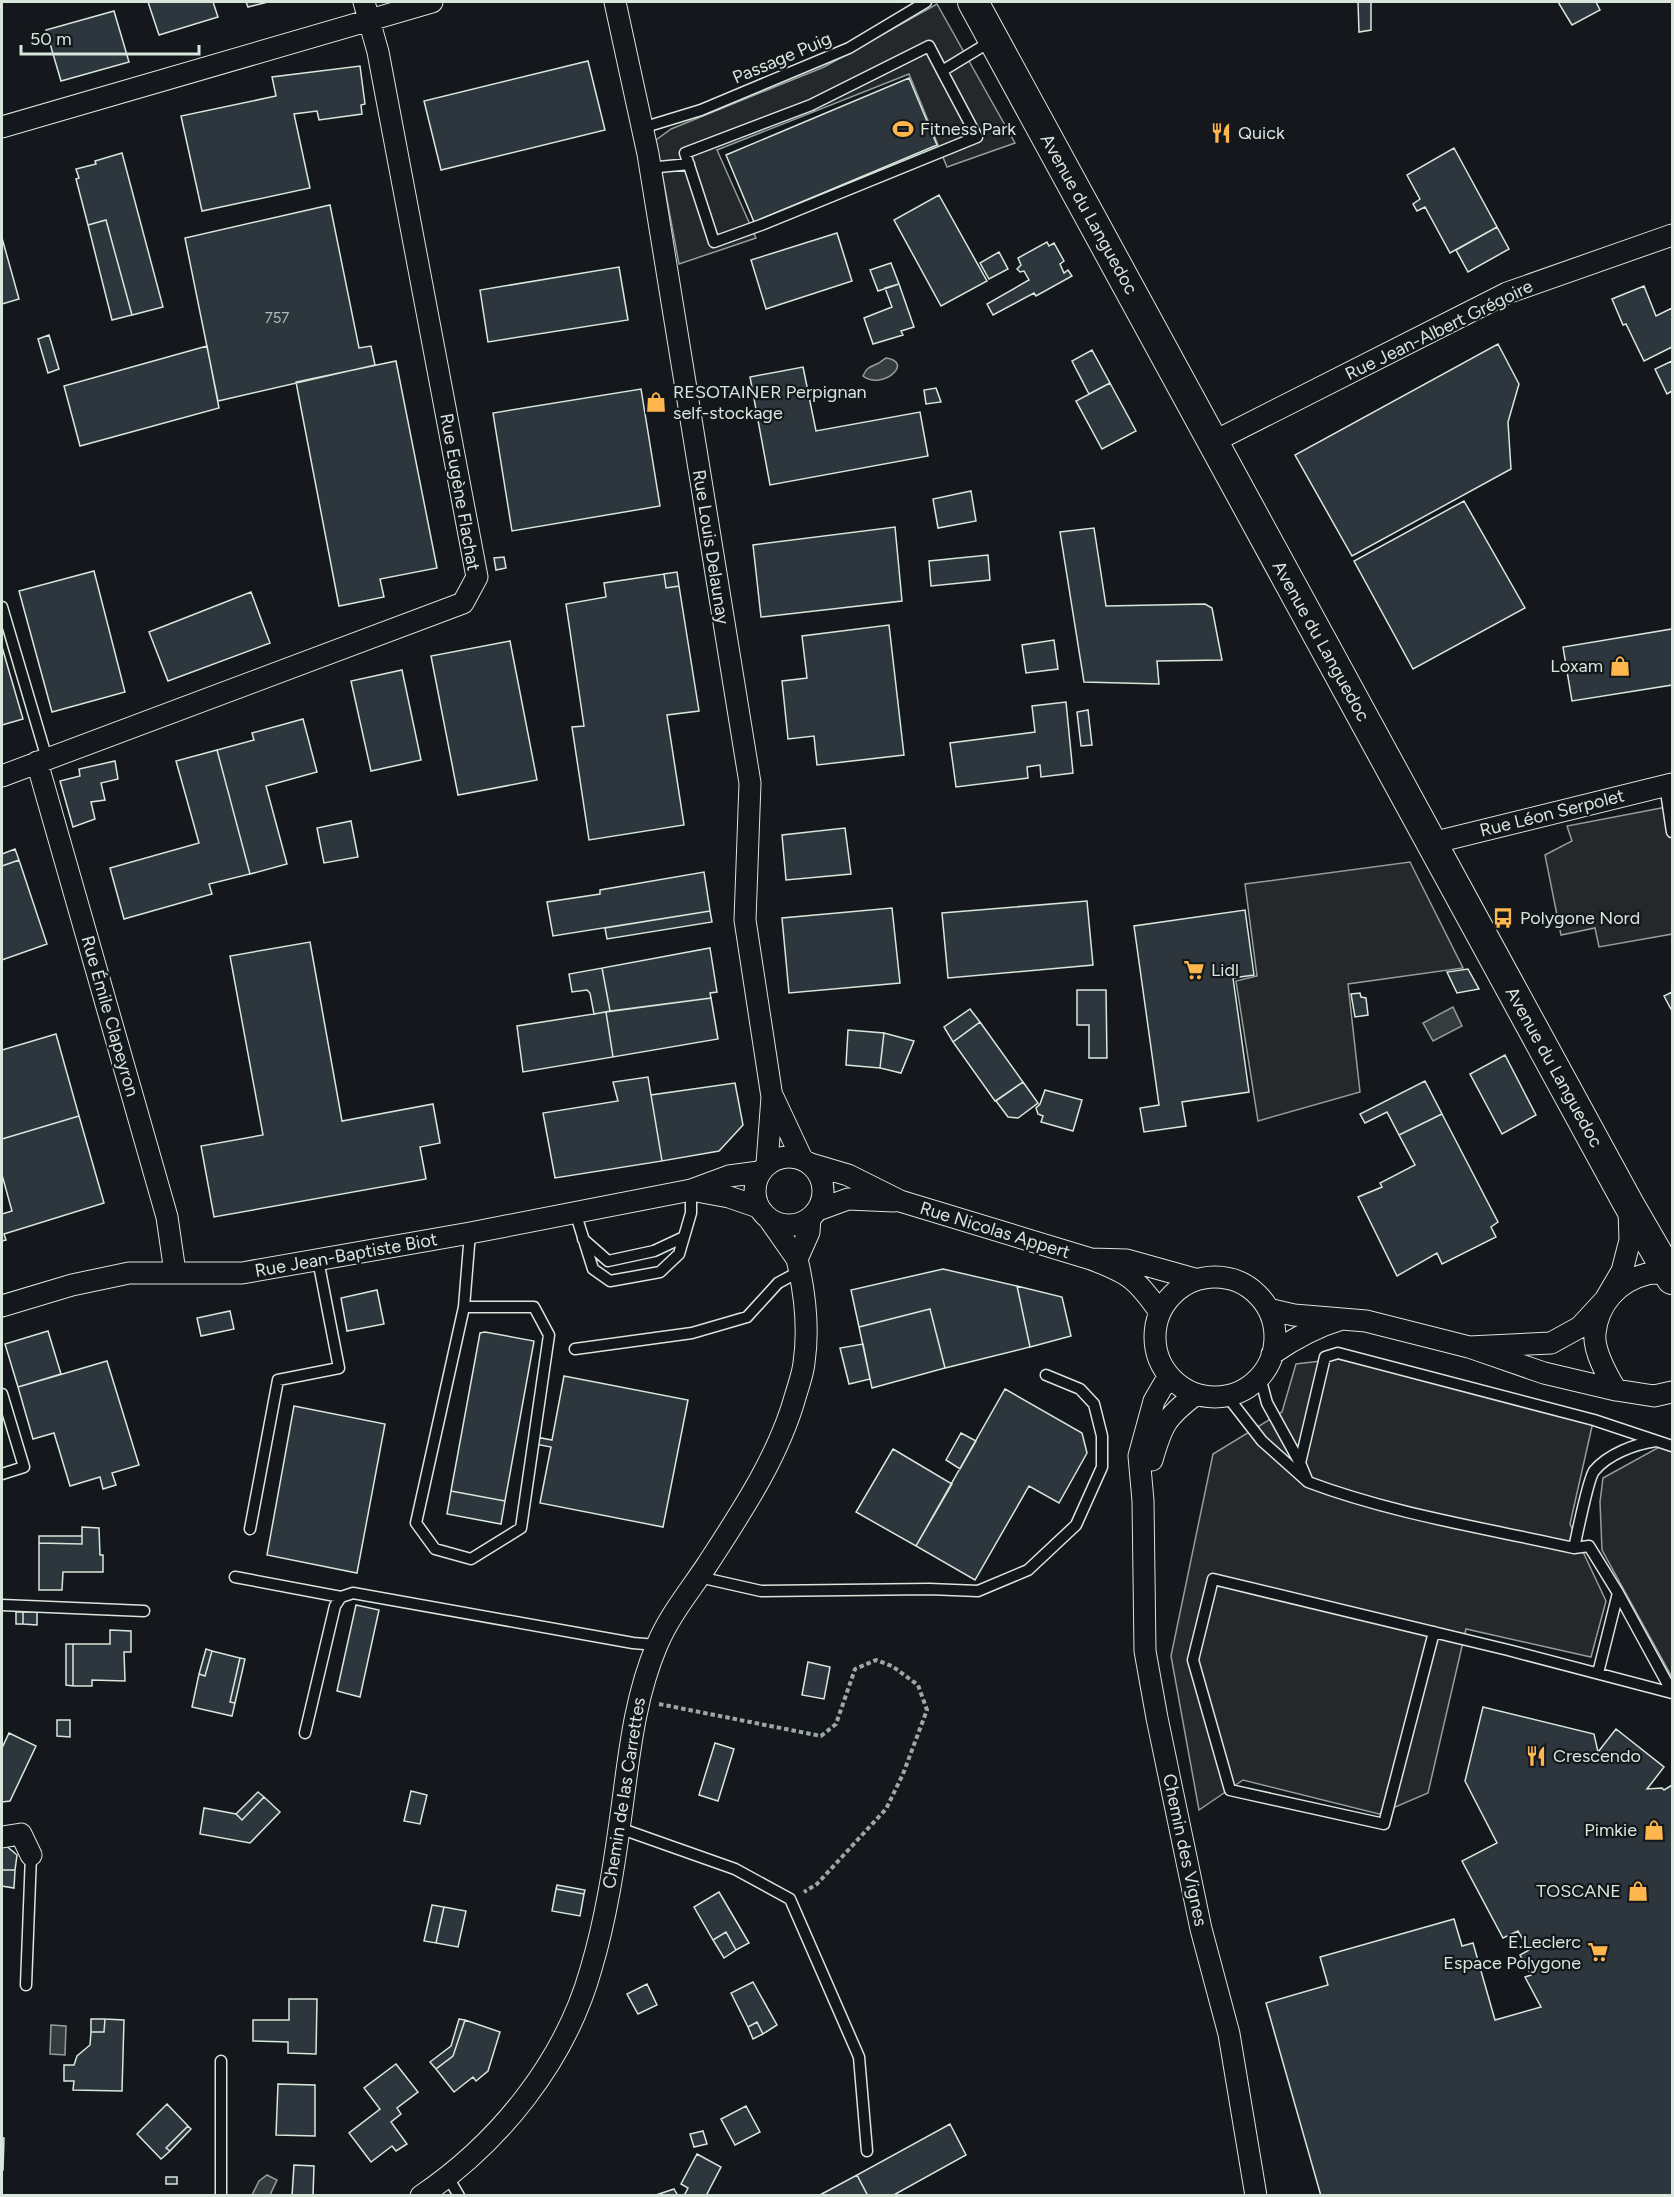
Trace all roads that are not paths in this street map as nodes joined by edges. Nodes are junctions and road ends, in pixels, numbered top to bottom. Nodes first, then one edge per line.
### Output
1 (432, 2) edge
2 (615, 2) edge
3 (926, 2) edge
4 (972, 2) edge
5 (368, 11) edge
6 (994, 40) junction
7 (942, 71) junction
8 (2, 127) edge
9 (642, 128) junction
10 (689, 164) junction
11 (649, 168) junction
12 (1672, 235) edge
13 (1214, 442) junction
14 (2, 607) edge
15 (42, 761) junction
16 (2, 776) edge
17 (1669, 785) edge
18 (1672, 832) edge
19 (1432, 843) junction
20 (772, 1097) junction
21 (807, 1161) junction
22 (763, 1167) junction
23 (691, 1190) junction
24 (900, 1201) junction
25 (1628, 1203) junction
26 (574, 1212) junction
27 (763, 1213) junction
28 (814, 1214) junction
29 (470, 1233) junction
30 (684, 1237) junction
31 (583, 1239) junction
32 (1091, 1259) junction
33 (318, 1260) junction
34 (798, 1265) junction
35 (175, 1272) junction
36 (1671, 1276) edge
37 (1195, 1279) junction
38 (1605, 1300) junction
39 (2, 1306) edge
40 (464, 1307) junction
41 (1268, 1309) junction
42 (1159, 1311) junction
43 (1342, 1319) junction
44 (1469, 1347) junction
45 (575, 1349) dead end
46 (1272, 1354) junction
47 (1047, 1375) dead end
48 (1168, 1377) junction
49 (1260, 1377) junction
50 (1616, 1390) junction
51 (1672, 1392) edge
52 (2, 1394) edge
53 (1195, 1395) junction
54 (1227, 1396) junction
55 (1659, 1440) junction
56 (1672, 1446) edge
57 (1300, 1463) junction
58 (2, 1474) edge
59 (1308, 1482) junction
60 (1143, 1501) junction
61 (250, 1529) dead end
62 (1574, 1548) junction
63 (235, 1577) dead end
64 (699, 1577) junction
65 (1618, 1593) junction
66 (341, 1597) junction
67 (2, 1605) edge
68 (144, 1611) dead end
69 (1434, 1632) junction
70 (657, 1646) junction
71 (1598, 1673) junction
72 (1672, 1692) edge
73 (305, 1734) dead end
74 (619, 1828) junction
75 (2, 1837) edge
76 (31, 1855) joint
77 (26, 1985) dead end
78 (221, 2061) dead end
79 (867, 2151) dead end
80 (448, 2177) junction
81 (221, 2196) edge
82 (421, 2196) edge
83 (459, 2196) edge
84 (1256, 2196) edge

1 - 5 street
2 - 9 street, Rue Louis Delaunay
3 - 9 lane, Passage Puig
4 - 6 main road, Avenue du Languedoc
5 - 8 street
5 - 15 street, Rue Eugène Flachat
6 - 7 lane
6 - 13 main road, Avenue du Languedoc
7 - 10 lane
7 - 10 lane
9 - 11 street, Rue Louis Delaunay
10 - 11 lane
11 - 20 street, Rue Louis Delaunay
12 - 13 street, Rue Jean-Albert Grégoire
13 - 19 main road, Avenue du Languedoc
14 - 15 lane
15 - 16 street, Rue Eugène Flachat
15 - 35 street, Rue Émile Clapeyron
17 - 18 lane
17 - 19 street, Rue Léon Serpolet
19 - 25 main road, Avenue du Languedoc
20 - 21 street, Rue Louis Delaunay
20 - 22 street, Rue Louis Delaunay
21 - 22 street
21 - 24 street, Rue Nicolas Appert
21 - 28 street
22 - 23 street, Rue Jean-Baptiste Biot
22 - 27 street
23 - 26 street, Rue Jean-Baptiste Biot
23 - 27 street, Rue Jean-Baptiste Biot
23 - 30 lane
24 - 28 street, Rue Nicolas Appert
24 - 32 street, Rue Nicolas Appert
25 - 36 main road, Avenue du Languedoc
25 - 38 street
26 - 29 street, Rue Jean-Baptiste Biot
26 - 31 lane
27 - 28 street
27 - 34 street, Chemin de las Carrettes
28 - 34 street
29 - 33 street, Rue Jean-Baptiste Biot
29 - 40 lane
30 - 31 lane
30 - 31 lane
32 - 37 street, Rue Nicolas Appert
32 - 42 street, Rue Nicolas Appert
33 - 35 street, Rue Jean-Baptiste Biot
33 - 61 lane
34 - 45 lane
34 - 64 street, Chemin de las Carrettes
35 - 39 street, Rue Jean-Baptiste Biot
36 - 38 street
37 - 41 street
37 - 42 street
38 - 44 street
38 - 50 street
40 - 40 lane
41 - 43 street
41 - 46 street
42 - 48 street
43 - 44 street
43 - 46 street
44 - 50 street
46 - 49 street
47 - 64 lane
48 - 53 street
48 - 60 street, Chemin des Vignes
49 - 54 street
49 - 57 lane
50 - 51 street
52 - 58 lane
53 - 54 street
53 - 60 street, Chemin des Vignes
54 - 59 lane
55 - 56 lane
55 - 57 lane
55 - 62 lane
57 - 59 lane
59 - 62 lane
60 - 84 street, Chemin des Vignes
62 - 65 lane
63 - 66 lane
64 - 70 street, Chemin de las Carrettes
65 - 71 lane
65 - 72 lane
66 - 70 lane
66 - 73 lane
67 - 68 lane
69 - 69 lane
69 - 71 lane
70 - 74 street, Chemin de las Carrettes
71 - 72 lane
74 - 79 lane
74 - 80 street, Chemin de las Carrettes
75 - 76 street
76 - 77 lane
78 - 81 lane
80 - 82 street, Chemin de las Carrettes
80 - 83 lane

